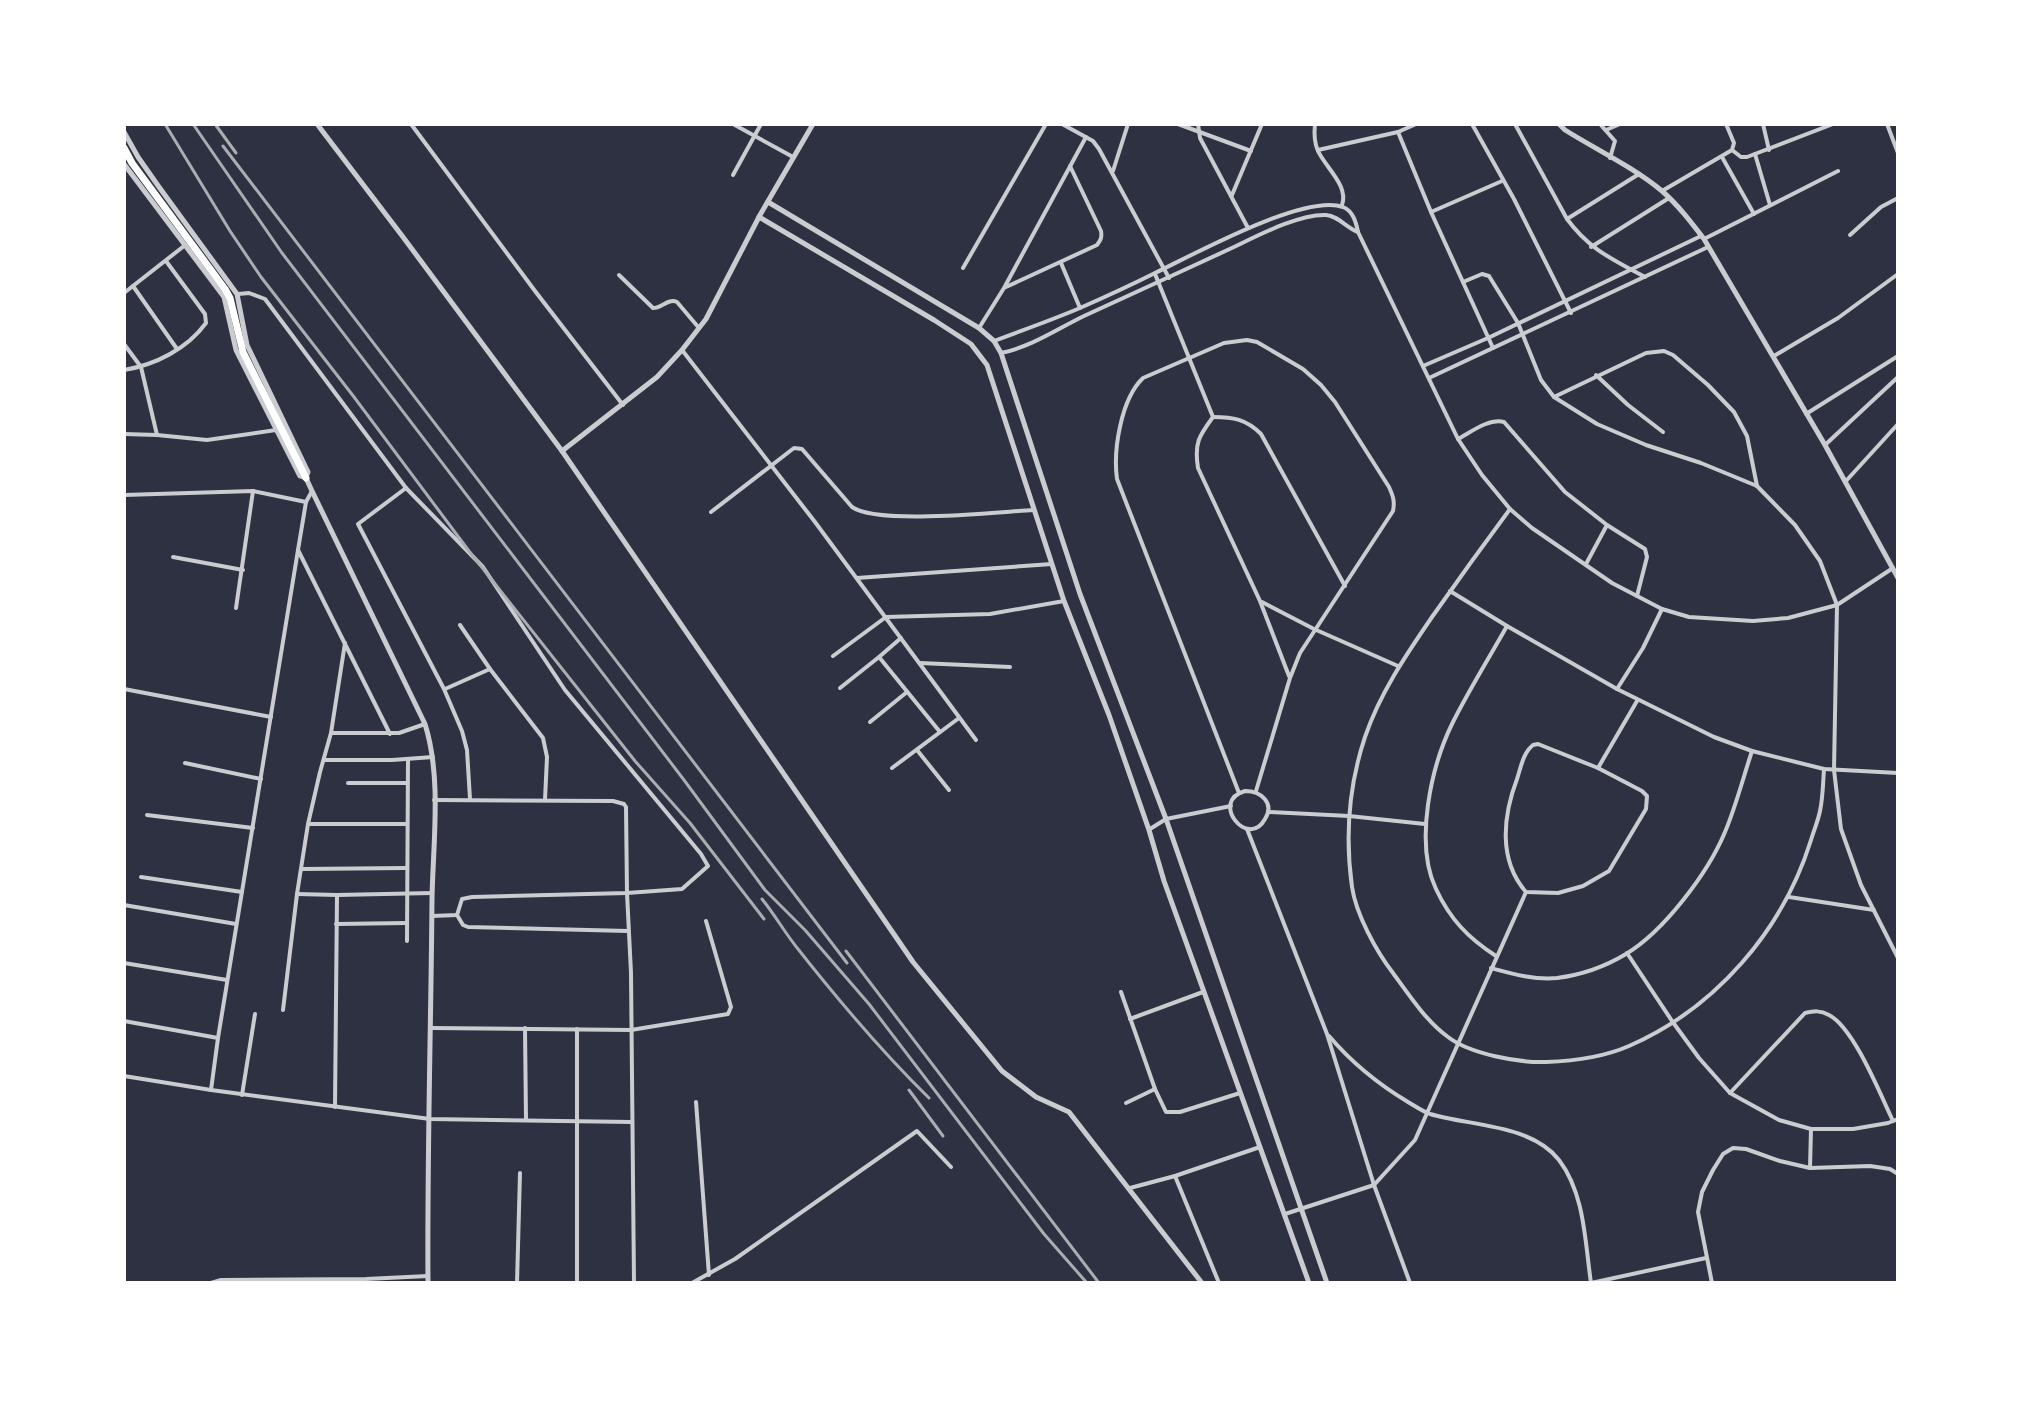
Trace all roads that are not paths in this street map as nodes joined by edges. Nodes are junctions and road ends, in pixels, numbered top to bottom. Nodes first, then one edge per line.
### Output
1 (317, 124) edge
2 (733, 124) edge
3 (761, 124) edge
4 (813, 124) edge
5 (1046, 124) edge
6 (1062, 124) edge
7 (1128, 124) edge
8 (1178, 124) edge
9 (1262, 124) edge
10 (1315, 124) edge
11 (1416, 124) edge
12 (1472, 124) edge
13 (1515, 124) edge
14 (1559, 124) edge
15 (1600, 124) edge
16 (1620, 124) edge
17 (1726, 124) edge
18 (1763, 124) edge
19 (1887, 124) edge
20 (1830, 125) edge
21 (414, 126) edge
22 (1198, 127) edge
23 (1606, 130) junction
24 (124, 132) edge
25 (1398, 132) junction
26 (754, 136) junction
27 (1086, 137) junction
28 (124, 148) edge
29 (1318, 150) junction
30 (1732, 150) junction
31 (1769, 150) junction
32 (1251, 151) junction
33 (1898, 153) edge
34 (1755, 154) junction
35 (793, 157) junction
36 (1722, 157) junction
37 (1610, 158) junction
38 (124, 164) edge
39 (1070, 166) junction
40 (1838, 171) dead end
41 (1113, 173) junction
42 (1639, 174) junction
43 (733, 175) dead end
44 (1503, 180) junction
45 (1662, 191) junction
46 (1232, 195) junction
47 (1669, 198) junction
48 (1898, 198) edge
49 (768, 202) junction
50 (1770, 205) junction
51 (1342, 207) junction
52 (1431, 212) junction
53 (1754, 214) junction
54 (759, 217) junction
55 (1567, 219) junction
56 (1248, 228) junction
57 (1358, 232) junction
58 (1850, 235) dead end
59 (1702, 238) junction
60 (184, 246) junction
61 (1591, 247) junction
62 (1708, 247) junction
63 (166, 261) junction
64 (1061, 263) junction
65 (963, 268) dead end
66 (1164, 268) junction
67 (1631, 270) junction
68 (1155, 273) junction
69 (1898, 274) edge
70 (619, 275) dead end
71 (1645, 277) junction
72 (1169, 278) junction
73 (1463, 282) junction
74 (1160, 283) junction
75 (133, 286) junction
76 (1004, 288) junction
77 (124, 293) edge
78 (237, 294) junction
79 (224, 297) junction
80 (1565, 301) junction
81 (1080, 308) junction
82 (1571, 313) junction
83 (1518, 323) junction
84 (699, 328) junction
85 (979, 328) junction
86 (1523, 335) junction
87 (1488, 338) junction
88 (994, 341) junction
89 (124, 344) edge
90 (1493, 348) junction
91 (177, 349) junction
92 (682, 350) junction
93 (1001, 353) junction
94 (1774, 356) junction
95 (1898, 356) edge
96 (1189, 358) junction
97 (1423, 366) junction
98 (141, 367) junction
99 (124, 370) edge
100 (1596, 375) junction
101 (1898, 377) edge
102 (1429, 378) junction
103 (1554, 397) junction
104 (623, 405) junction
105 (1806, 414) junction
106 (1213, 417) junction
107 (1898, 424) edge
108 (276, 430) junction
109 (1663, 432) dead end
110 (124, 434) edge
111 (157, 435) junction
112 (1458, 439) junction
113 (1825, 445) junction
114 (562, 451) junction
115 (771, 467) junction
116 (306, 478) junction
117 (1846, 481) junction
118 (1757, 486) junction
119 (406, 488) junction
120 (253, 491) junction
121 (312, 491) junction
122 (124, 495) edge
123 (306, 502) junction
124 (1510, 509) junction
125 (1033, 510) junction
126 (711, 512) dead end
127 (1607, 525) junction
128 (298, 550) junction
129 (173, 557) dead end
130 (1052, 564) junction
131 (1586, 564) junction
132 (1893, 568) junction
133 (243, 570) junction
134 (857, 578) junction
135 (1898, 578) edge
136 (1345, 586) junction
137 (1450, 591) junction
138 (1637, 596) junction
139 (1064, 601) junction
140 (1260, 601) junction
141 (1837, 605) junction
142 (236, 608) dead end
143 (1662, 609) junction
144 (886, 617) junction
145 (460, 625) dead end
146 (1507, 626) junction
147 (1314, 629) junction
148 (901, 638) junction
149 (345, 643) junction
150 (833, 656) dead end
151 (879, 657) junction
152 (919, 663) junction
153 (1398, 666) junction
154 (1010, 667) dead end
155 (490, 669) junction
156 (1290, 678) junction
157 (840, 688) dead end
158 (124, 689) edge
159 (444, 689) junction
160 (1617, 689) junction
161 (907, 692) junction
162 (1637, 700) junction
163 (271, 717) junction
164 (959, 718) junction
165 (870, 722) dead end
166 (425, 724) junction
167 (940, 732) junction
168 (331, 733) junction
169 (390, 734) junction
170 (976, 740) dead end
171 (917, 750) junction
172 (1752, 751) junction
173 (433, 757) junction
174 (408, 759) junction
175 (324, 760) junction
176 (185, 763) dead end
177 (892, 768) dead end
178 (1598, 768) junction
179 (1824, 769) junction
180 (1834, 770) junction
181 (1898, 773) edge
182 (261, 779) junction
183 (348, 783) dead end
184 (407, 783) junction
185 (949, 790) dead end
186 (1256, 791) junction
187 (1239, 793) junction
188 (470, 799) junction
189 (434, 800) junction
190 (545, 800) junction
191 (1231, 806) junction
192 (1268, 812) junction
193 (147, 815) dead end
194 (1349, 816) junction
195 (1166, 819) junction
196 (308, 824) junction
197 (407, 824) junction
198 (1425, 824) junction
199 (253, 828) junction
200 (1247, 829) junction
201 (1149, 830) junction
202 (407, 868) junction
203 (301, 869) junction
204 (141, 877) dead end
205 (242, 892) junction
206 (1526, 892) junction
207 (432, 893) junction
208 (627, 893) junction
209 (297, 894) junction
210 (407, 894) junction
211 (337, 895) junction
212 (1789, 897) junction
213 (124, 905) edge
214 (1874, 910) junction
215 (457, 915) junction
216 (432, 916) junction
217 (706, 921) dead end
218 (407, 923) junction
219 (237, 924) junction
220 (336, 924) junction
221 (628, 931) junction
222 (407, 941) dead end
223 (1627, 953) junction
224 (1496, 956) junction
225 (1898, 958) edge
226 (124, 963) edge
227 (1491, 968) junction
228 (227, 980) junction
229 (1121, 992) dead end
230 (1205, 992) junction
231 (283, 1010) dead end
232 (255, 1014) dead end
233 (1130, 1019) junction
234 (124, 1021) edge
235 (1672, 1021) junction
236 (431, 1028) junction
237 (525, 1028) junction
238 (577, 1029) junction
239 (631, 1030) junction
240 (1327, 1034) junction
241 (218, 1038) junction
242 (1458, 1042) junction
243 (124, 1076) edge
244 (1155, 1089) junction
245 (211, 1090) junction
246 (1242, 1092) junction
247 (1730, 1093) junction
248 (242, 1095) junction
249 (696, 1102) dead end
250 (1126, 1103) dead end
251 (335, 1107) junction
252 (1427, 1113) junction
253 (430, 1119) junction
254 (526, 1120) junction
255 (1896, 1120) edge
256 (578, 1121) junction
257 (632, 1122) junction
258 (1811, 1129) junction
259 (1260, 1147) junction
260 (951, 1167) dead end
261 (1810, 1168) junction
262 (520, 1173) dead end
263 (1898, 1174) edge
264 (1175, 1176) junction
265 (1374, 1185) junction
266 (1130, 1188) junction
267 (1301, 1209) junction
268 (1285, 1214) junction
269 (1707, 1258) junction
270 (709, 1275) junction
271 (428, 1280) edge
272 (304, 1281) edge
273 (366, 1281) edge
274 (211, 1283) edge
275 (517, 1283) edge
276 (577, 1283) edge
277 (634, 1283) edge
278 (692, 1283) edge
279 (1202, 1283) edge
280 (1219, 1283) edge
281 (1309, 1283) edge
282 (1327, 1283) edge
283 (1410, 1283) edge
284 (1591, 1283) edge
285 (1712, 1283) edge

1 - 114 street
2 - 26 street
3 - 26 street
4 - 35 street
5 - 65 street
6 - 27 street
7 - 41 street
8 - 22 street
9 - 32 street
10 - 29 street
11 - 25 street
12 - 44 street
13 - 55 street
14 - 37 street
15 - 23 street
16 - 23 street
17 - 30 street
18 - 31 street
19 - 33 street
20 - 31 street
21 - 104 street
22 - 32 street
22 - 46 street
23 - 37 street
24 - 78 street
25 - 29 street
25 - 52 street
26 - 35 street
26 - 43 street
27 - 39 street
27 - 41 street
28 - 116 highway
29 - 51 street
30 - 34 street
30 - 36 street
31 - 34 street
32 - 46 street
34 - 50 street
35 - 49 street
36 - 45 street
36 - 53 street
37 - 42 street
38 - 60 street
39 - 64 street
39 - 76 street
40 - 50 street
41 - 66 street
42 - 45 street
42 - 55 street
44 - 52 street
44 - 80 street
45 - 47 street
46 - 56 street
47 - 59 street
47 - 61 street
48 - 58 street
49 - 54 street
49 - 85 street
50 - 53 street
51 - 56 street
51 - 57 street
52 - 73 street
53 - 59 street
54 - 84 street
54 - 125 street
55 - 61 street
56 - 66 street
57 - 72 street
57 - 97 street
59 - 62 street
59 - 67 street
60 - 63 street
60 - 79 street
61 - 67 street
62 - 71 street
62 - 94 street
63 - 75 street
63 - 91 street
64 - 76 street
64 - 81 street
66 - 68 street
66 - 72 street
67 - 71 street
67 - 80 street
68 - 74 street
68 - 81 street
69 - 94 street
70 - 84 street
71 - 82 street
72 - 74 street
73 - 83 street
73 - 87 street
74 - 93 street
74 - 96 street
75 - 77 street
75 - 91 street
76 - 85 street
78 - 79 street
78 - 116 street
78 - 119 street
79 - 108 street
80 - 82 street
80 - 83 street
81 - 88 street
82 - 86 street
83 - 86 street
83 - 87 street
84 - 92 street
85 - 88 street
86 - 90 street
86 - 103 street
87 - 90 street
87 - 97 street
88 - 93 street
89 - 98 street
90 - 102 street
91 - 98 street
92 - 104 street
92 - 115 street
93 - 195 street
94 - 105 street
95 - 105 street
96 - 106 street
96 - 136 street
96 - 187 street
97 - 102 street
98 - 99 street
98 - 111 street
100 - 103 street
100 - 109 street
100 - 118 street
101 - 113 street
102 - 112 street
103 - 118 street
104 - 114 street
105 - 113 street
106 - 136 street
106 - 140 street
107 - 117 street
108 - 111 street
108 - 116 street
110 - 111 street
112 - 124 street
112 - 127 street
113 - 117 street
114 - 266 street
115 - 125 street
115 - 126 street
115 - 134 street
116 - 121 street
117 - 132 street
118 - 141 street
119 - 159 street
119 - 208 street
120 - 122 street
120 - 123 street
120 - 133 street
121 - 123 street
121 - 166 street
123 - 128 street
124 - 131 street
124 - 137 street
125 - 130 street
127 - 131 street
127 - 138 street
128 - 149 street
128 - 163 street
129 - 133 street
130 - 134 street
130 - 139 street
131 - 138 street
132 - 135 street
132 - 141 street
133 - 142 street
134 - 144 street
136 - 147 street
137 - 146 street
137 - 153 street
138 - 143 street
139 - 144 street
139 - 201 street
140 - 147 street
140 - 156 street
141 - 143 street
141 - 180 street
143 - 160 street
144 - 148 street
144 - 150 street
145 - 155 street
146 - 160 street
146 - 198 street
147 - 153 street
147 - 156 street
148 - 151 street
148 - 152 street
149 - 168 street
149 - 169 street
151 - 157 street
151 - 161 street
152 - 154 street
152 - 164 street
153 - 194 street
155 - 159 street
155 - 190 street
156 - 186 street
158 - 163 street
159 - 188 street
160 - 162 street
161 - 165 street
161 - 167 street
162 - 172 street
162 - 178 street
163 - 182 street
164 - 167 street
164 - 170 street
166 - 169 street
166 - 173 street
167 - 171 street
168 - 169 street
168 - 175 street
171 - 177 street
171 - 185 street
172 - 179 street
172 - 223 street
173 - 174 street
173 - 189 street
174 - 175 street
174 - 184 street
175 - 196 street
176 - 182 street
178 - 206 street
178 - 206 street
179 - 180 street
179 - 212 street
180 - 181 street
180 - 214 street
182 - 199 street
183 - 184 street
184 - 197 street
186 - 187 street
186 - 192 street
187 - 191 street
188 - 189 street
188 - 190 street
189 - 207 street
190 - 208 street
191 - 195 street
191 - 200 street
192 - 194 street
192 - 200 street
193 - 199 street
194 - 198 street
194 - 242 street
195 - 201 street
195 - 267 street
196 - 197 street
196 - 203 street
197 - 202 street
198 - 224 street
199 - 205 street
200 - 240 street
201 - 230 street
202 - 203 street
202 - 210 street
203 - 209 street
204 - 205 street
205 - 219 street
206 - 224 street
207 - 210 street
207 - 216 street
208 - 215 street
208 - 221 street
209 - 211 street
209 - 231 street
210 - 211 street
210 - 218 street
211 - 220 street
212 - 214 street
212 - 235 street
213 - 219 street
214 - 225 street
215 - 216 street
215 - 221 street
216 - 236 street
217 - 239 street
218 - 220 street
218 - 222 street
219 - 228 street
220 - 251 street
221 - 239 street
223 - 227 street
223 - 235 street
224 - 227 street
226 - 228 street
227 - 242 street
228 - 241 street
229 - 233 street
230 - 233 street
230 - 246 street
232 - 248 street
233 - 244 street
234 - 241 street
235 - 242 street
235 - 247 street
236 - 237 street
236 - 253 street
237 - 238 street
237 - 254 street
238 - 239 street
238 - 256 street
239 - 257 street
240 - 252 street
240 - 265 street
241 - 245 street
242 - 252 street
243 - 245 street
244 - 246 street
244 - 250 street
245 - 248 street
246 - 259 street
247 - 255 street
247 - 258 street
248 - 251 street
249 - 270 street
251 - 253 street
252 - 265 street
252 - 284 street
253 - 254 street
253 - 271 street
254 - 256 street
255 - 258 street
256 - 257 street
256 - 276 street
257 - 277 street
258 - 261 street
259 - 264 street
259 - 268 street
260 - 270 street
261 - 263 street
261 - 269 street
262 - 275 street
264 - 266 street
264 - 280 street
265 - 267 street
265 - 283 street
266 - 279 street
267 - 268 street
267 - 282 street
268 - 281 street
269 - 284 street
269 - 285 street
270 - 278 street
271 - 273 street
272 - 273 street
272 - 274 street

